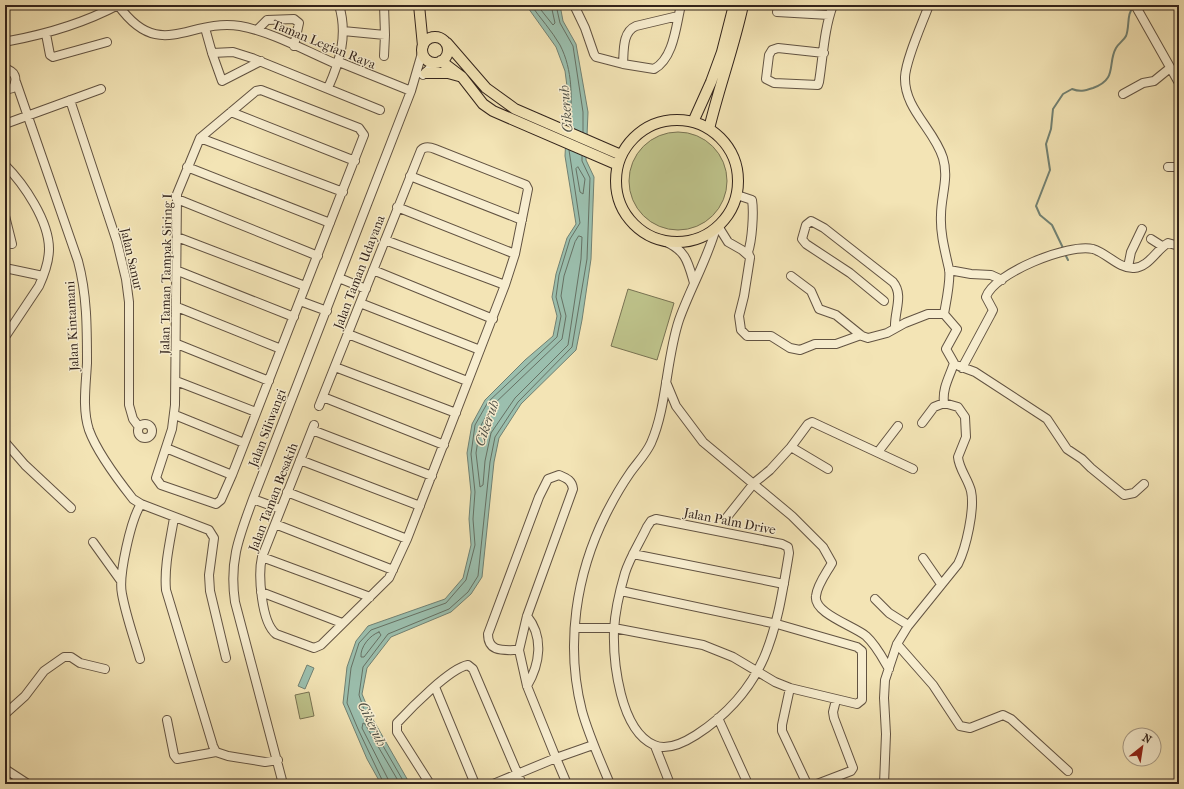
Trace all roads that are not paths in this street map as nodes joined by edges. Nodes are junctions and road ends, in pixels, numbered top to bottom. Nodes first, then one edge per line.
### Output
1 (118, 5) edge
2 (340, 5) edge
3 (384, 5) edge
4 (574, 5) edge
5 (681, 5) edge
6 (734, 5) edge
7 (743, 5) edge
8 (833, 5) edge
9 (929, 5) edge
10 (419, 6) edge
11 (1137, 8) edge
12 (777, 12) dead end
13 (829, 15) junction
14 (678, 16) junction
15 (206, 28) junction
16 (257, 30) junction
17 (343, 31) junction
18 (46, 34) junction
19 (385, 36) junction
20 (435, 37) junction
21 (5, 40) edge
22 (107, 42) dead end
23 (447, 44) junction
24 (294, 46) junction
25 (422, 50) junction
26 (212, 53) junction
27 (824, 53) junction
28 (384, 56) dead end
29 (260, 61) junction
30 (438, 62) junction
31 (337, 64) junction
32 (623, 64) junction
33 (1170, 68) junction
34 (5, 69) edge
35 (426, 73) junction
36 (462, 77) junction
37 (415, 79) junction
38 (16, 82) junction
39 (1179, 83) edge
40 (101, 88) dead end
41 (328, 88) junction
42 (5, 90) edge
43 (411, 93) junction
44 (1123, 94) dead end
45 (70, 100) junction
46 (380, 110) dead end
47 (231, 112) junction
48 (28, 115) junction
49 (693, 122) junction
50 (5, 124) edge
51 (709, 129) junction
52 (200, 138) junction
53 (591, 147) junction
54 (619, 160) junction
55 (354, 161) junction
56 (5, 165) edge
57 (1179, 166) edge
58 (187, 167) junction
59 (1168, 167) dead end
60 (410, 176) junction
61 (343, 192) junction
62 (737, 195) junction
63 (177, 199) junction
64 (398, 207) junction
65 (5, 216) edge
66 (522, 220) junction
67 (330, 223) junction
68 (717, 227) junction
69 (1142, 229) dead end
70 (177, 237) junction
71 (1151, 239) dead end
72 (385, 240) junction
73 (664, 241) junction
74 (12, 244) dead end
75 (1162, 246) junction
76 (1179, 246) edge
77 (515, 254) junction
78 (318, 256) junction
79 (750, 258) junction
80 (1128, 267) junction
81 (5, 268) edge
82 (373, 270) junction
83 (949, 270) junction
84 (178, 271) junction
85 (43, 276) junction
86 (791, 276) dead end
87 (339, 278) junction
88 (1002, 280) junction
89 (694, 283) junction
90 (506, 285) junction
91 (306, 286) junction
92 (366, 289) junction
93 (300, 301) junction
94 (884, 302) dead end
95 (360, 303) junction
96 (177, 307) junction
97 (327, 310) junction
98 (944, 314) junction
99 (294, 317) junction
100 (493, 319) junction
101 (895, 328) junction
102 (348, 334) junction
103 (861, 335) junction
104 (5, 336) edge
105 (177, 344) junction
106 (281, 349) junction
107 (480, 350) junction
108 (954, 363) junction
109 (335, 366) junction
110 (962, 368) junction
111 (176, 381) junction
112 (269, 381) junction
113 (467, 381) junction
114 (665, 381) junction
115 (323, 397) junction
116 (944, 403) junction
117 (319, 406) dead end
118 (256, 412) junction
119 (456, 413) junction
120 (175, 415) junction
121 (922, 423) dead end
122 (898, 426) dead end
123 (139, 427) dead end
124 (5, 442) edge
125 (244, 442) junction
126 (444, 445) junction
127 (791, 447) junction
128 (166, 448) junction
129 (878, 452) junction
130 (300, 460) junction
131 (828, 470) dead end
132 (913, 470) dead end
133 (232, 475) junction
134 (432, 476) junction
135 (754, 483) junction
136 (1144, 484) dead end
137 (287, 492) junction
138 (253, 499) junction
139 (141, 504) junction
140 (420, 506) junction
141 (71, 508) dead end
142 (280, 509) junction
143 (727, 517) dead end
144 (174, 518) junction
145 (275, 524) junction
146 (407, 539) junction
147 (93, 542) dead end
148 (633, 554) junction
149 (262, 557) junction
150 (923, 558) dead end
151 (394, 570) junction
152 (121, 581) junction
153 (784, 584) junction
154 (941, 584) junction
155 (621, 591) junction
156 (261, 592) junction
157 (370, 597) junction
158 (875, 599) dead end
159 (527, 616) junction
160 (342, 623) junction
161 (777, 624) junction
162 (908, 625) junction
163 (575, 628) junction
164 (614, 628) junction
165 (897, 644) junction
166 (518, 650) junction
167 (226, 658) dead end
168 (140, 659) dead end
169 (889, 668) junction
170 (105, 669) dead end
171 (758, 672) junction
172 (527, 686) junction
173 (436, 687) junction
174 (790, 688) junction
175 (836, 700) junction
176 (5, 714) edge
177 (718, 718) junction
178 (167, 720) dead end
179 (593, 745) junction
180 (655, 746) junction
181 (216, 752) junction
182 (556, 758) junction
183 (278, 760) junction
184 (5, 769) edge
185 (1068, 771) dead end
186 (518, 774) junction
187 (28, 784) edge
188 (283, 784) edge
189 (430, 784) edge
190 (475, 784) edge
191 (493, 784) edge
192 (522, 784) edge
193 (567, 784) edge
194 (610, 784) edge
195 (670, 784) edge
196 (748, 784) edge
197 (806, 784) edge
198 (817, 784) edge
199 (884, 784) edge

1 - 15 street, Taman Legian Raya
1 - 18 street
2 - 17 street
3 - 19 street
4 - 32 street
5 - 14 street
6 - 49 main road
7 - 51 main road
8 - 13 street
9 - 83 street
10 - 20 main road
10 - 25 main road
11 - 33 street
12 - 13 street
13 - 27 street
14 - 32 street
14 - 32 street
15 - 16 street, Taman Legian Raya
15 - 26 street
16 - 24 street, Taman Legian Raya
16 - 24 street
17 - 19 street
17 - 31 street
18 - 21 street
18 - 22 street
19 - 28 street
20 - 23 main road
20 - 25 main road
23 - 30 main road
23 - 53 main road
24 - 31 street, Taman Legian Raya
25 - 30 main road
25 - 37 street, Jalan Siliwangi
26 - 29 street
26 - 29 street
27 - 27 street
29 - 41 street
30 - 35 street
30 - 36 main road
31 - 41 street
31 - 43 street, Taman Legian Raya
33 - 39 street
33 - 44 street
34 - 38 street
35 - 36 main road
35 - 37 street
36 - 53 main road
37 - 43 street, Jalan Siliwangi
38 - 42 street
38 - 48 street, Jalan Kintamani
40 - 45 street
41 - 46 street
43 - 87 street, Jalan Siliwangi
45 - 48 street
45 - 123 street, Jalan Sanur
47 - 52 street, Jalan Taman Tampak Siring I
47 - 55 street
47 - 55 street, Jalan Taman Tampak Siring I
48 - 50 street
48 - 139 street, Jalan Kintamani
49 - 51 main road
49 - 54 main road
51 - 62 main road
52 - 58 street, Jalan Taman Tampak Siring I
52 - 61 street
53 - 54 main road
54 - 73 main road
55 - 61 street
56 - 85 street
57 - 59 street
58 - 63 street, Jalan Taman Tampak Siring I
58 - 67 street
60 - 64 street, Jalan Taman Udayana
60 - 66 street
60 - 66 street, Jalan Taman Udayana
61 - 67 street
62 - 68 main road
62 - 79 street
63 - 70 street, Jalan Taman Tampak Siring I
63 - 78 street
64 - 72 street, Jalan Taman Udayana
64 - 77 street
65 - 74 street
66 - 77 street
67 - 78 street
68 - 73 main road
68 - 79 street
68 - 89 street
69 - 80 street
70 - 84 street, Jalan Taman Tampak Siring I
70 - 91 street
71 - 75 street
72 - 82 street, Jalan Taman Udayana
72 - 90 street
73 - 89 street
75 - 76 street
75 - 80 street
77 - 90 street
78 - 91 street
79 - 103 street
80 - 88 street
81 - 85 street
82 - 92 street, Jalan Taman Udayana
82 - 100 street
83 - 88 street
83 - 98 street
84 - 96 street, Jalan Taman Tampak Siring I
84 - 99 street
85 - 104 street
86 - 103 street
87 - 92 street
87 - 97 street, Jalan Siliwangi
88 - 110 street
89 - 114 street
90 - 100 street
91 - 93 street
92 - 95 street, Jalan Taman Udayana
93 - 97 street
93 - 99 street
94 - 101 street
95 - 102 street, Jalan Taman Udayana
95 - 107 street
96 - 105 street, Jalan Taman Tampak Siring I
96 - 106 street
97 - 138 street, Jalan Siliwangi
98 - 101 street
98 - 108 street
99 - 106 street
100 - 107 street
101 - 103 street
102 - 109 street, Jalan Taman Udayana
102 - 113 street
105 - 111 street, Jalan Taman Tampak Siring I
105 - 112 street
106 - 112 street
107 - 113 street
108 - 110 street
108 - 116 street
109 - 115 street, Jalan Taman Udayana
109 - 119 street
110 - 136 street
111 - 118 street
111 - 120 street, Jalan Taman Tampak Siring I
112 - 118 street
113 - 119 street
114 - 135 street
114 - 163 street
115 - 117 street, Jalan Taman Udayana
115 - 126 street
116 - 121 street
116 - 154 street
118 - 125 street
119 - 126 street
120 - 125 street
120 - 128 street, Jalan Taman Tampak Siring I
122 - 129 street
124 - 141 street
125 - 133 street
126 - 134 street
127 - 129 street
127 - 131 street
127 - 135 street
128 - 133 street
128 - 133 street, Jalan Taman Tampak Siring I
129 - 132 street
130 - 134 street, Jalan Taman Besakih
130 - 137 street, Jalan Taman Besakih
130 - 140 street
134 - 140 street
135 - 143 street
135 - 169 street
137 - 142 street, Jalan Taman Besakih
137 - 146 street
138 - 142 street
138 - 183 street, Jalan Siliwangi
139 - 144 street
139 - 152 street
140 - 146 street
142 - 145 street, Jalan Taman Besakih
144 - 167 street
144 - 181 street
145 - 149 street, Jalan Taman Besakih
145 - 151 street
146 - 151 street
147 - 152 street
148 - 153 street
148 - 153 street, Jalan Palm Drive
148 - 155 street, Jalan Palm Drive
149 - 156 street, Jalan Taman Besakih
149 - 157 street
150 - 154 street
151 - 157 street
152 - 168 street
153 - 161 street, Jalan Palm Drive
154 - 162 street
155 - 161 street
155 - 164 street, Jalan Palm Drive
156 - 160 street
156 - 160 street, Jalan Taman Besakih
157 - 160 street
158 - 162 street
159 - 166 street
159 - 166 street
159 - 172 street
161 - 171 street, Jalan Palm Drive
161 - 175 street
162 - 165 street
163 - 164 street
163 - 179 street
164 - 171 street
164 - 180 street, Jalan Palm Drive
165 - 169 street
165 - 185 street
166 - 172 street
169 - 199 street
170 - 176 street
171 - 174 street
171 - 177 street, Jalan Palm Drive
172 - 182 street
173 - 186 street
173 - 189 street
173 - 190 street
174 - 175 street
174 - 197 street
175 - 198 street
177 - 180 street, Jalan Palm Drive
177 - 196 street
178 - 181 street
179 - 182 street
179 - 194 street
180 - 195 street
181 - 183 street
182 - 186 street
182 - 193 street
183 - 188 street, Jalan Siliwangi
184 - 187 street
186 - 191 street
186 - 192 street

